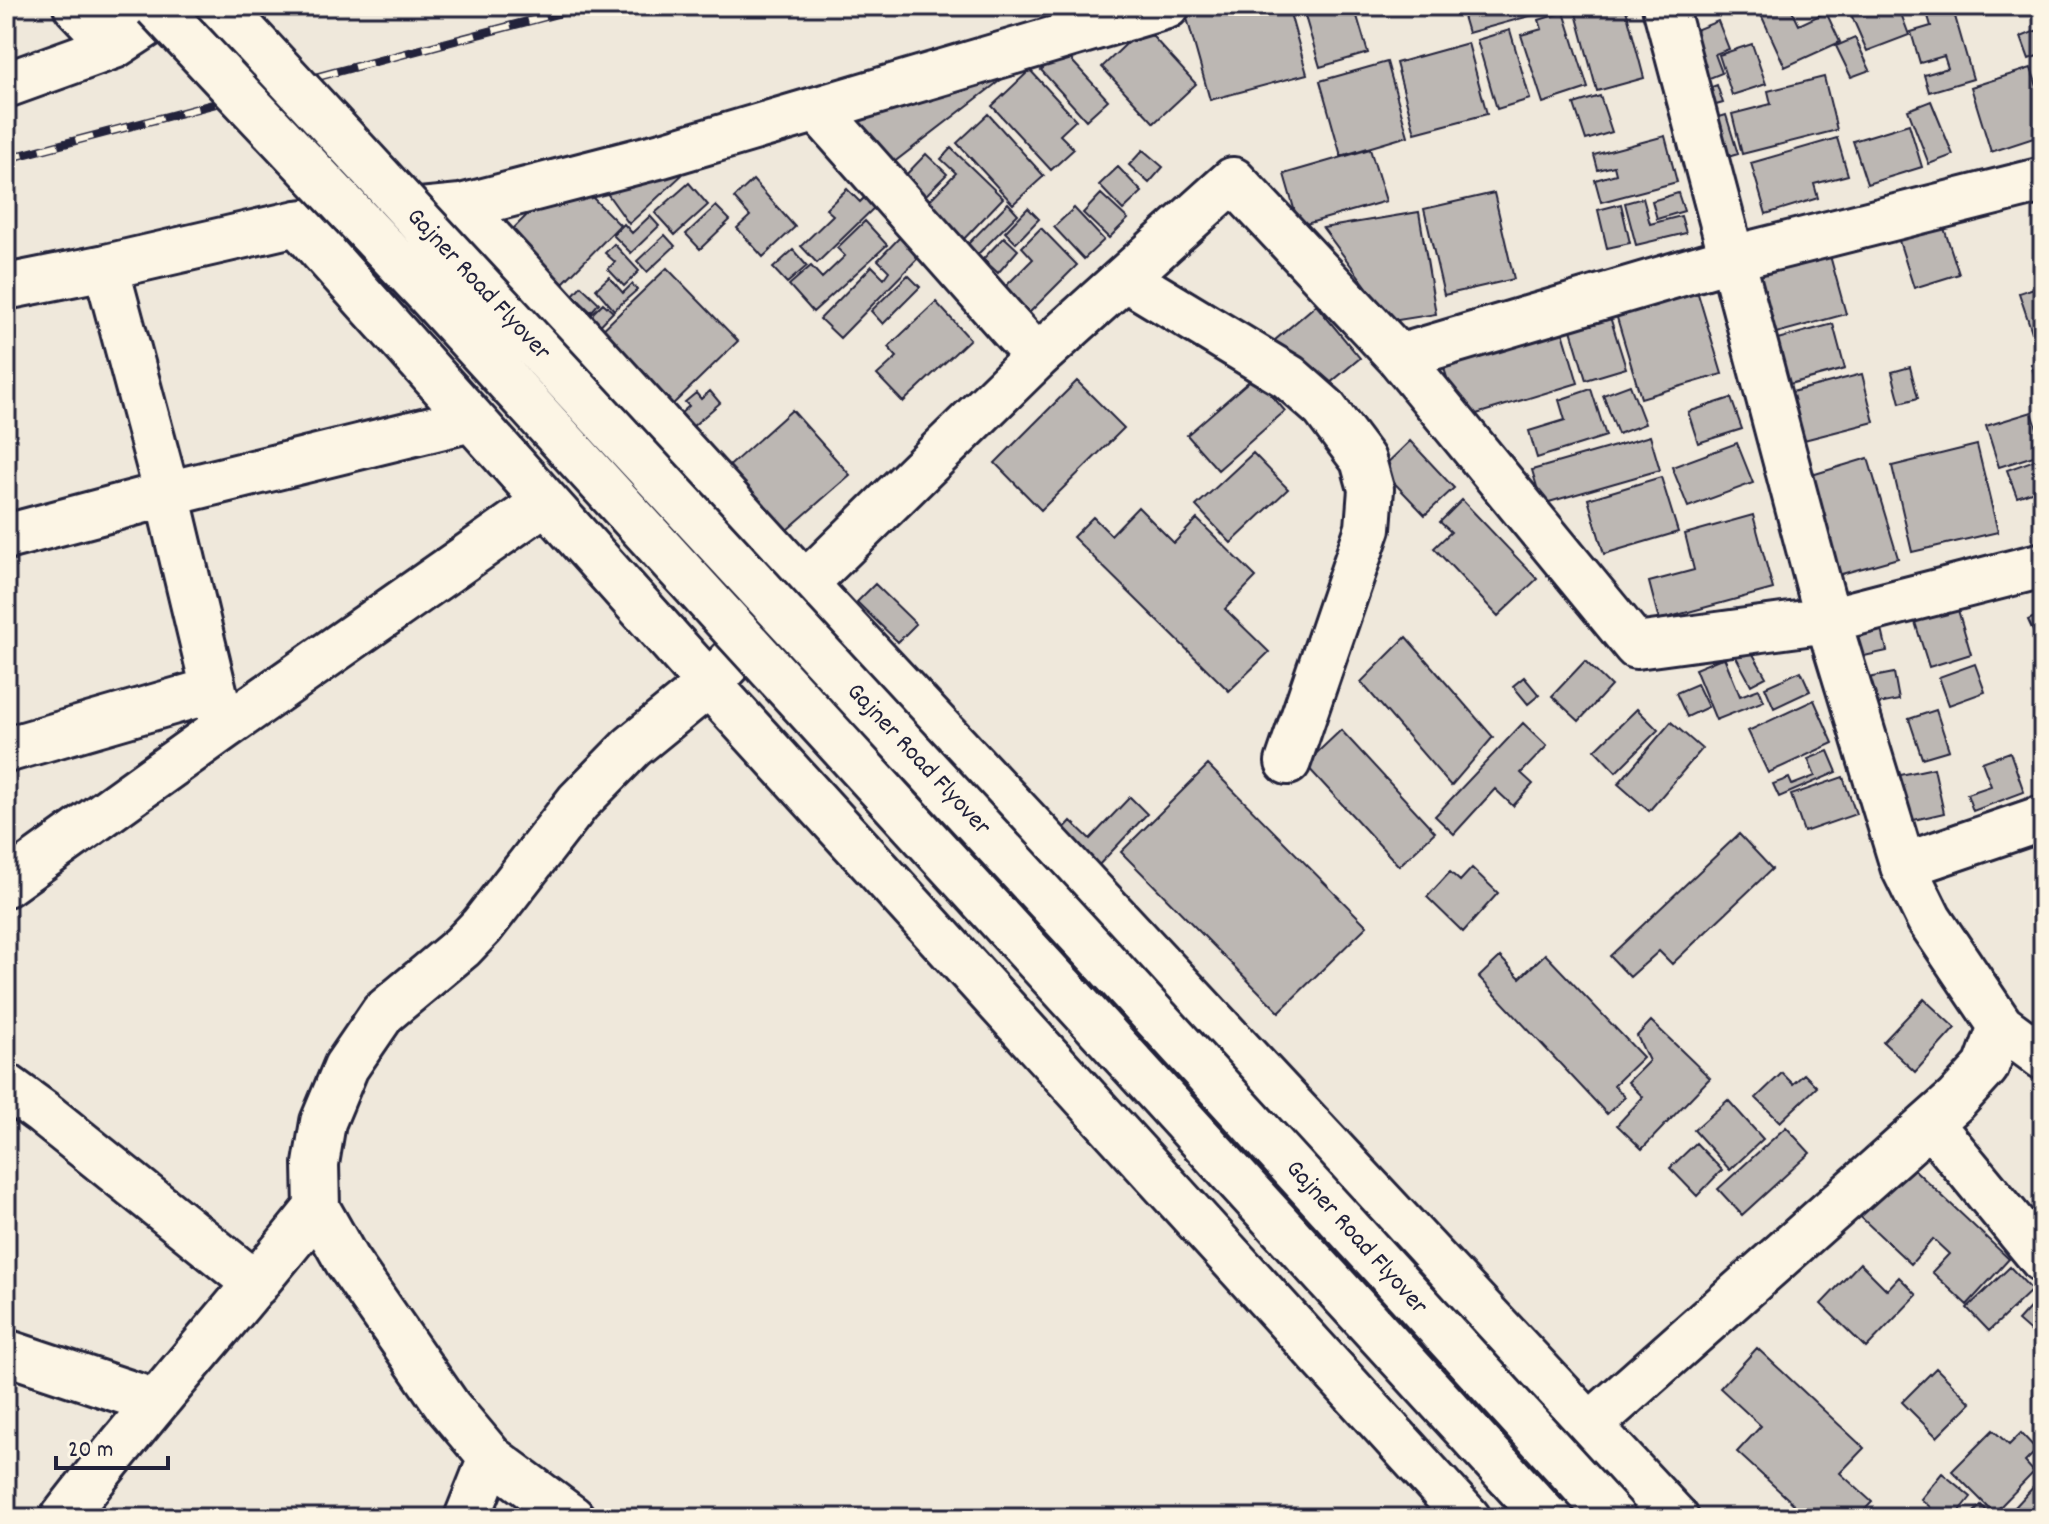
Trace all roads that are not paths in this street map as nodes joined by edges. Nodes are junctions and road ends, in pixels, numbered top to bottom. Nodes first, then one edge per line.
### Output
1 (76, 6) edge
2 (156, 6) edge
3 (175, 6) edge
4 (221, 6) edge
5 (1167, 6) edge
6 (1665, 6) edge
7 (114, 46) junction
8 (6, 85) edge
9 (818, 110) junction
10 (2043, 180) edge
11 (461, 207) junction
12 (297, 223) junction
13 (1733, 258) junction
14 (106, 267) junction
15 (1125, 278) junction
16 (6, 287) edge
17 (1037, 357) junction
18 (1399, 357) junction
19 (472, 419) junction
20 (167, 494) junction
21 (545, 502) junction
22 (6, 537) edge
23 (2043, 565) edge
24 (805, 584) junction
25 (1828, 620) junction
26 (709, 684) junction
27 (218, 709) junction
28 (6, 750) edge
29 (1288, 762) dead end
30 (2043, 818) edge
31 (1903, 866) junction
32 (6, 884) edge
33 (2001, 1026) junction
34 (2043, 1057) edge
35 (6, 1086) edge
36 (1930, 1123) junction
37 (317, 1208) junction
38 (2043, 1260) edge
39 (256, 1284) junction
40 (6, 1352) edge
41 (156, 1402) junction
42 (1589, 1426) junction
43 (491, 1458) junction
44 (63, 1518) edge
45 (467, 1518) edge
46 (572, 1518) edge
47 (1468, 1518) edge
48 (1547, 1518) edge
49 (1613, 1518) edge
50 (1676, 1518) edge

1 - 7 street
2 - 48 street, Gajner Road Flyover, bridge
3 - 7 street
4 - 49 street, Gajner Road Flyover, bridge
5 - 9 street
6 - 13 street
7 - 8 street
9 - 11 street
9 - 17 street
10 - 13 street
11 - 12 street
11 - 24 street
12 - 14 street
12 - 19 street
13 - 18 street
13 - 25 street
14 - 16 street
14 - 20 street
15 - 17 street
15 - 18 street
15 - 29 street
17 - 24 street
18 - 25 street
19 - 20 street
19 - 21 street
20 - 22 street
20 - 27 street
21 - 26 street
21 - 27 street
23 - 25 street
24 - 26 street
24 - 42 street
25 - 31 street
26 - 37 street
26 - 47 street
27 - 28 street
27 - 32 street
30 - 31 street
31 - 33 street
33 - 34 street
33 - 36 street
35 - 39 street
36 - 38 street
36 - 42 street
37 - 39 street
37 - 43 street
39 - 41 street
40 - 41 street
41 - 44 street
42 - 50 street
43 - 45 street
43 - 46 street

